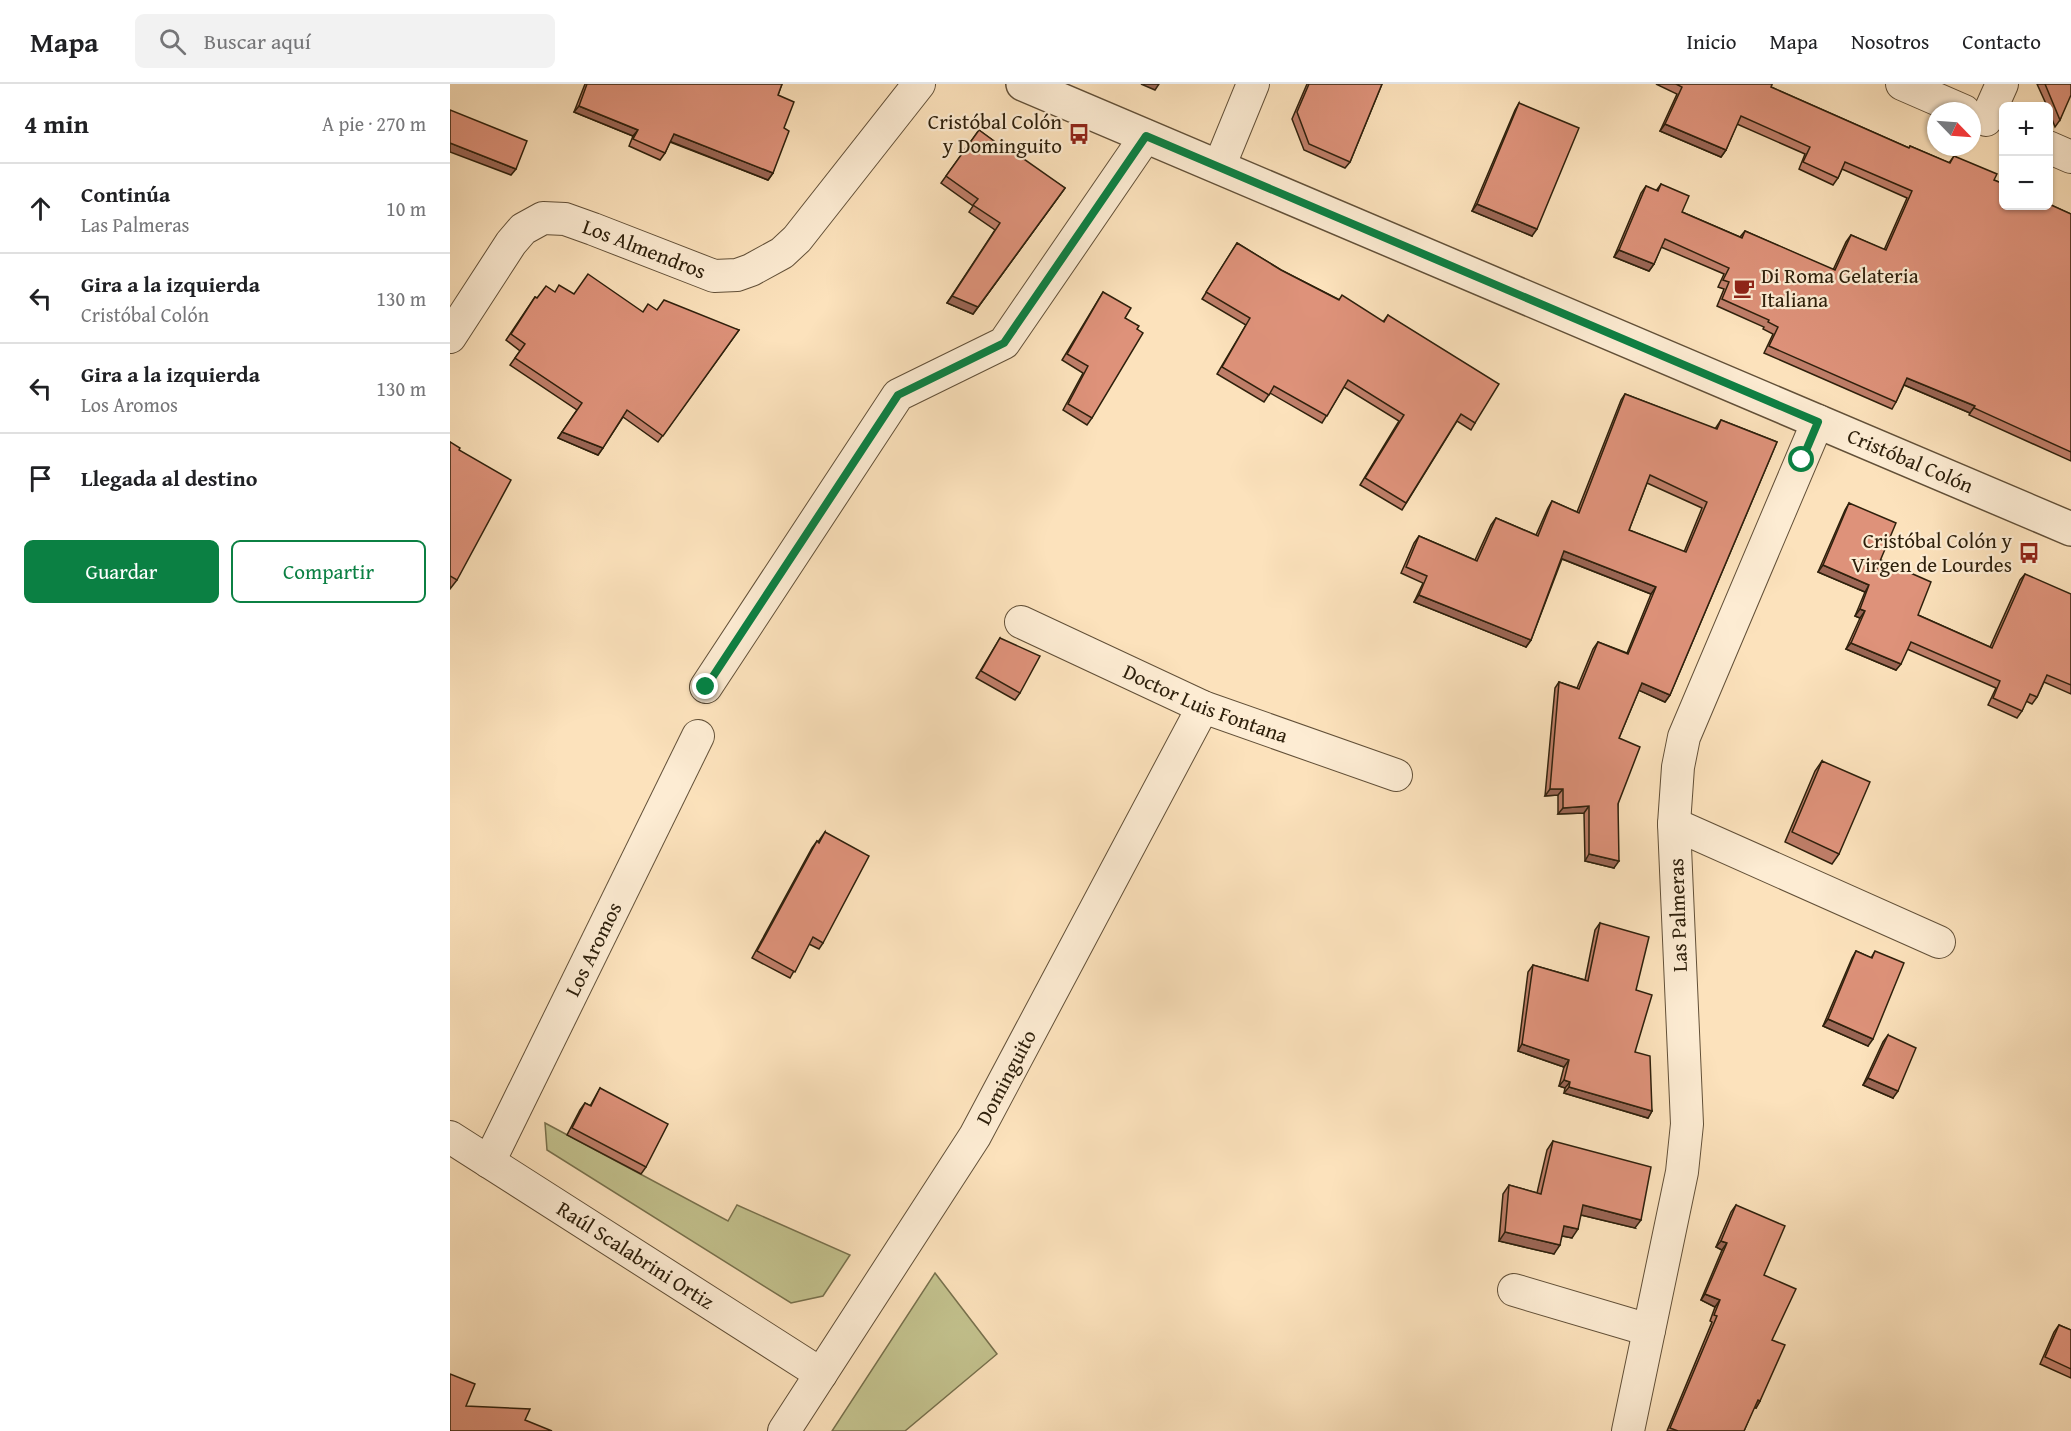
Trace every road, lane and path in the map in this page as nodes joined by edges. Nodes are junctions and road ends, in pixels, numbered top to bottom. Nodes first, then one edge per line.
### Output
1 (919, 84) edge
2 (1023, 84) edge
3 (1253, 84) edge
4 (1902, 84) edge
5 (2002, 84) edge
6 (1982, 118) edge
7 (1146, 136) junction
8 (2053, 149) edge
9 (2071, 157) edge
10 (1219, 167) junction
11 (450, 337) edge
12 (1818, 422) junction
13 (2071, 529) edge
14 (1021, 622) dead end
15 (706, 687) dead end
16 (1203, 707) junction
17 (698, 736) dead end
18 (1396, 775) dead end
19 (1674, 824) junction
20 (1939, 942) dead end
21 (450, 1137) edge
22 (489, 1162) junction
23 (1514, 1290) dead end
24 (1649, 1330) junction
25 (820, 1374) junction
26 (784, 1431) edge
27 (1628, 1431) edge

1 - 11 street, Los Almendros
2 - 7 street, Cristóbal Colón
3 - 10 street
4 - 6 street
5 - 6 street
7 - 10 street, Cristóbal Colón
7 - 15 street
8 - 9 street
10 - 12 street, Cristóbal Colón
12 - 13 street, Cristóbal Colón
12 - 19 street, Las Palmeras
14 - 16 street, Doctor Luis Fontana
16 - 18 street, Doctor Luis Fontana
16 - 25 street, Dominguito
17 - 22 street, Los Aromos
19 - 20 street
19 - 24 street, Las Palmeras
21 - 22 street, Raúl Scalabrini Ortiz
22 - 25 street, Raúl Scalabrini Ortiz
23 - 24 street
24 - 27 street, Las Palmeras
25 - 26 street, Dominguito

